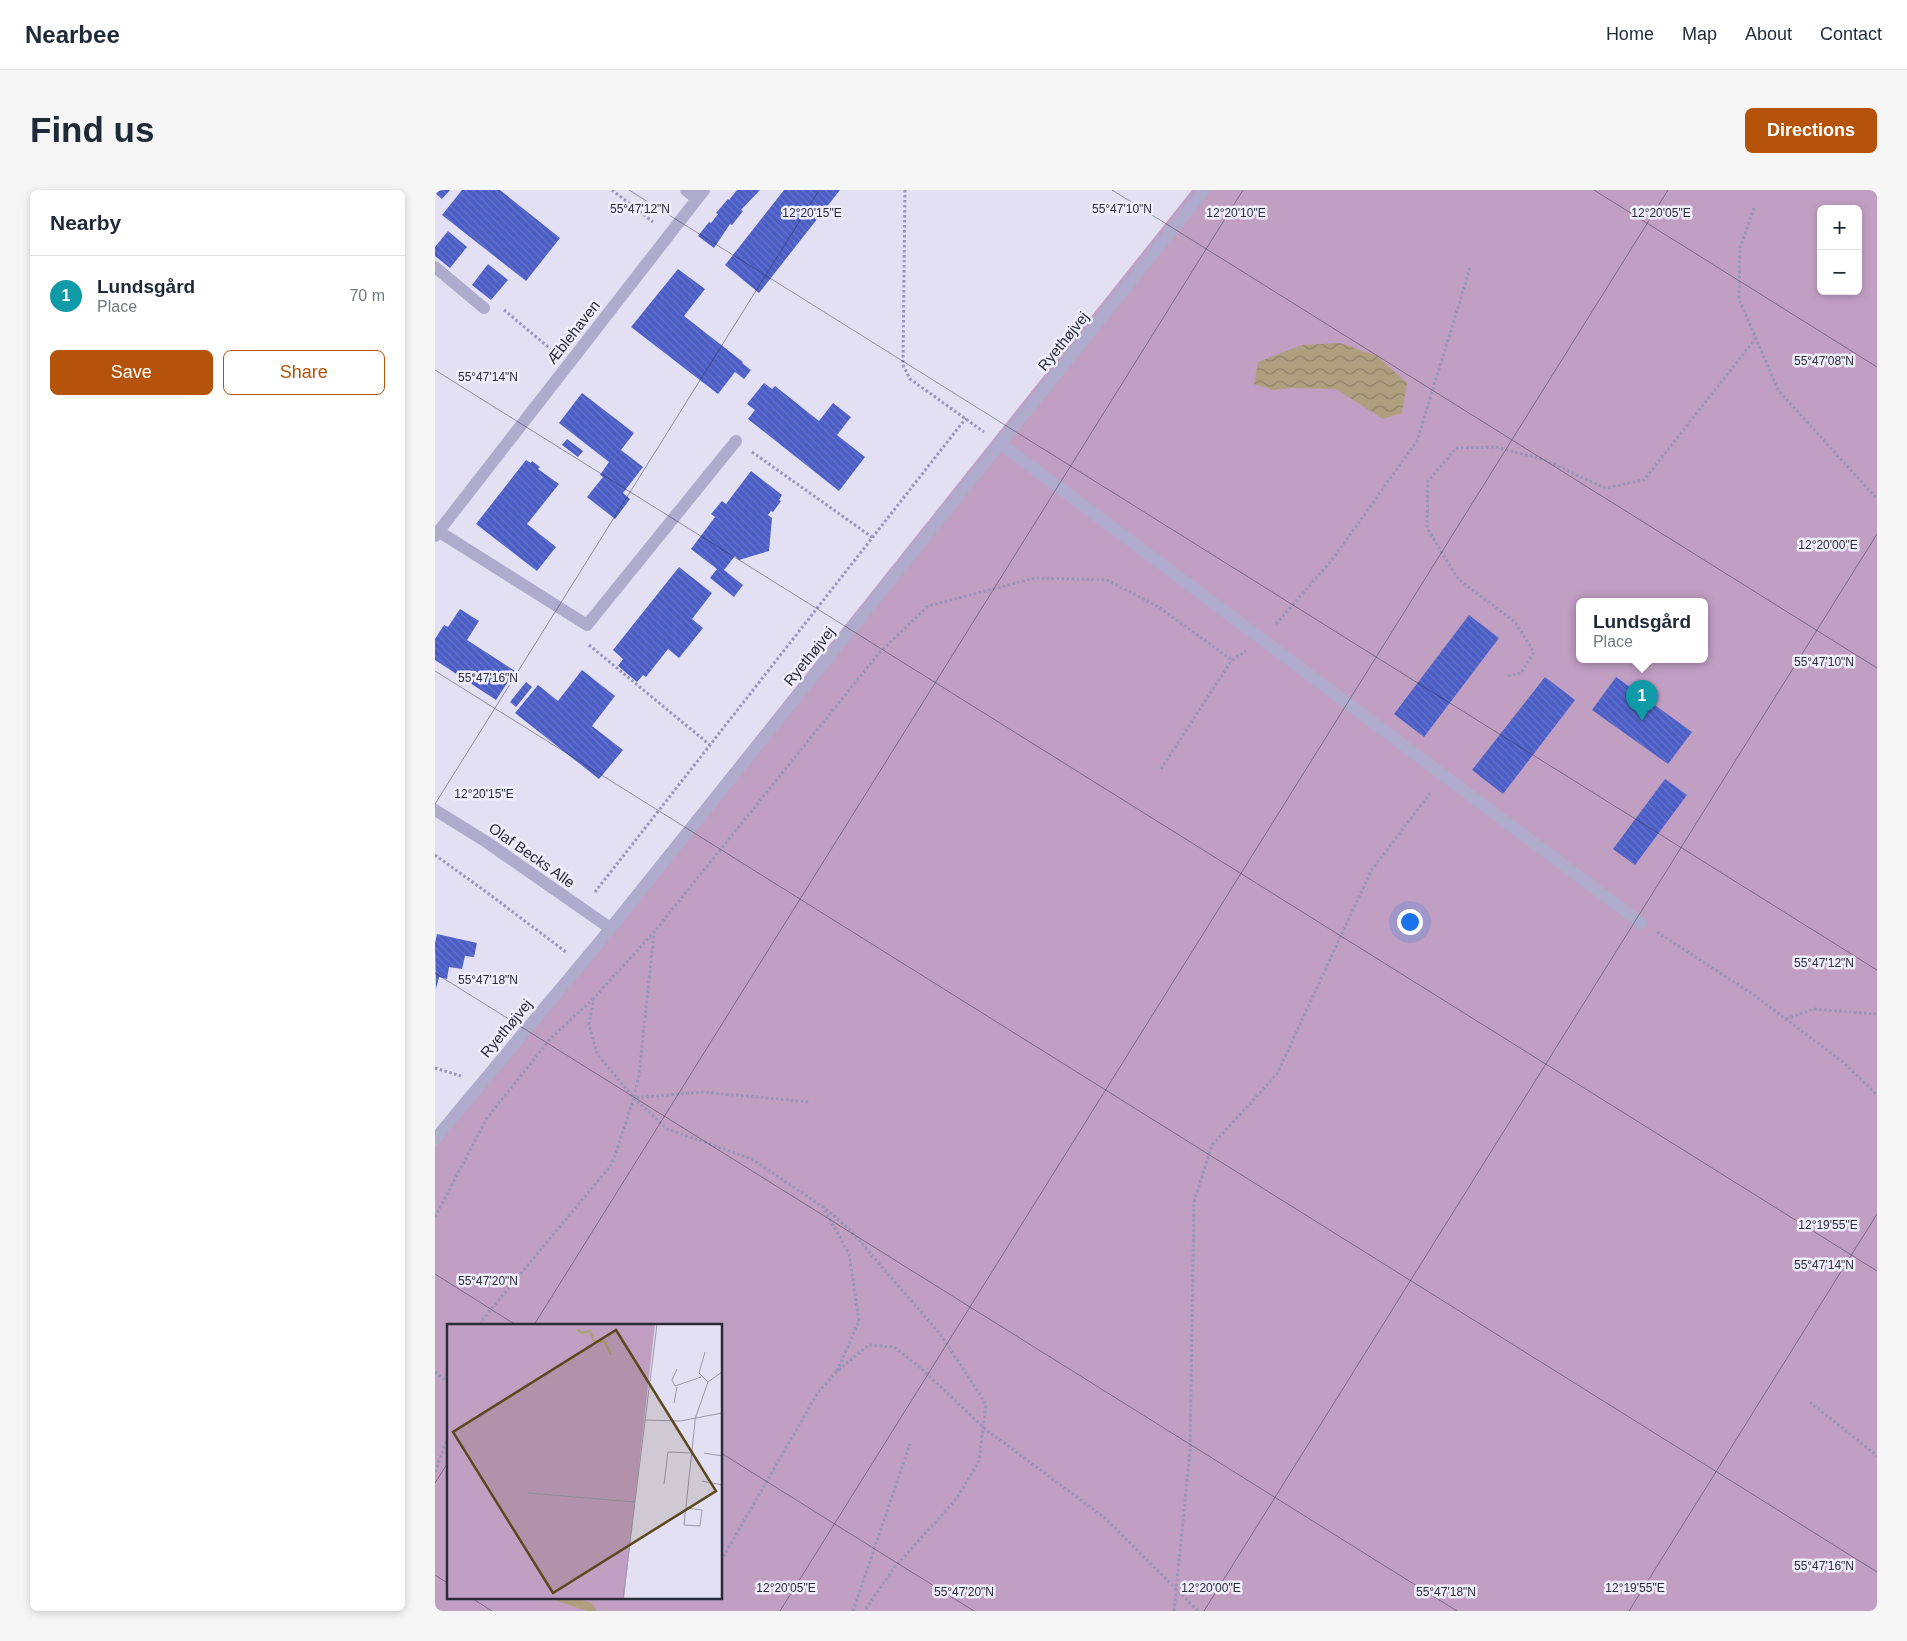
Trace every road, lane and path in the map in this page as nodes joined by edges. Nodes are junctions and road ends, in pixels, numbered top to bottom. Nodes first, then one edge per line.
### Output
1 (612, 190) edge
2 (686, 190) edge
3 (905, 190) edge
4 (1204, 190) edge
5 (700, 194) edge
6 (1755, 208) dead end
7 (669, 235) junction
8 (435, 267) edge
9 (1470, 268) dead end
10 (484, 308) joint
11 (1755, 338) junction
12 (569, 364) junction
13 (966, 418) junction
14 (736, 441) joint
15 (1001, 444) junction
16 (1877, 498) edge
17 (437, 534) edge
18 (872, 537) junction
19 (587, 625) junction
20 (1262, 641) junction
21 (1232, 660) junction
22 (1508, 676) dead end
23 (710, 745) junction
24 (1161, 768) dead end
25 (1444, 776) junction
26 (435, 810) edge
27 (435, 856) edge
28 (582, 909) junction
29 (1641, 923) joint
30 (610, 928) junction
31 (654, 932) junction
32 (580, 964) junction
33 (593, 998) junction
34 (1877, 1014) edge
35 (1786, 1019) junction
36 (435, 1068) edge
37 (480, 1084) junction
38 (1877, 1094) edge
39 (634, 1098) junction
40 (809, 1102) dead end
41 (435, 1139) edge
42 (823, 1207) junction
43 (435, 1217) edge
44 (481, 1324) edge
45 (837, 1371) junction
46 (435, 1372) edge
47 (447, 1381) edge
48 (1810, 1402) dead end
49 (984, 1428) junction
50 (447, 1439) edge
51 (910, 1444) dead end
52 (1877, 1456) edge
53 (435, 1472) edge
54 (723, 1558) edge
55 (1175, 1588) junction
56 (853, 1611) edge
57 (864, 1611) edge
58 (1173, 1611) edge
59 (1198, 1611) edge

1 - 7 path
2 - 5 street, Æblehaven
3 - 13 path
4 - 15 street, Ryethøjvej
5 - 7 street, Æblehaven
6 - 11 path
7 - 12 street, Æblehaven
8 - 10 street
9 - 20 path
10 - 12 path
11 - 16 path
11 - 22 path
12 - 17 street, Æblehaven
13 - 15 path
13 - 18 path
14 - 18 path
14 - 19 street
15 - 20 street
15 - 30 street, Ryethøjvej
17 - 19 street, Æblehaven
18 - 23 path
19 - 23 path
20 - 21 path
20 - 25 street
21 - 24 path
21 - 31 path
23 - 28 path
25 - 29 street
25 - 55 path
26 - 28 street, Olaf Becks Alle
27 - 32 path
28 - 30 street, Olaf Becks Alle
29 - 35 path
30 - 32 street, Ryethøjvej
31 - 33 path
31 - 39 path
32 - 37 street, Ryethøjvej
33 - 39 path
33 - 43 path
34 - 35 path
35 - 38 path
36 - 37 path
37 - 41 street, Ryethøjvej
39 - 40 path
39 - 42 path
39 - 44 path
42 - 45 path
42 - 49 path
45 - 49 path
45 - 54 path
46 - 47 path
48 - 52 path
49 - 55 path
49 - 57 path
50 - 53 path
51 - 56 path
55 - 58 path
55 - 59 path

